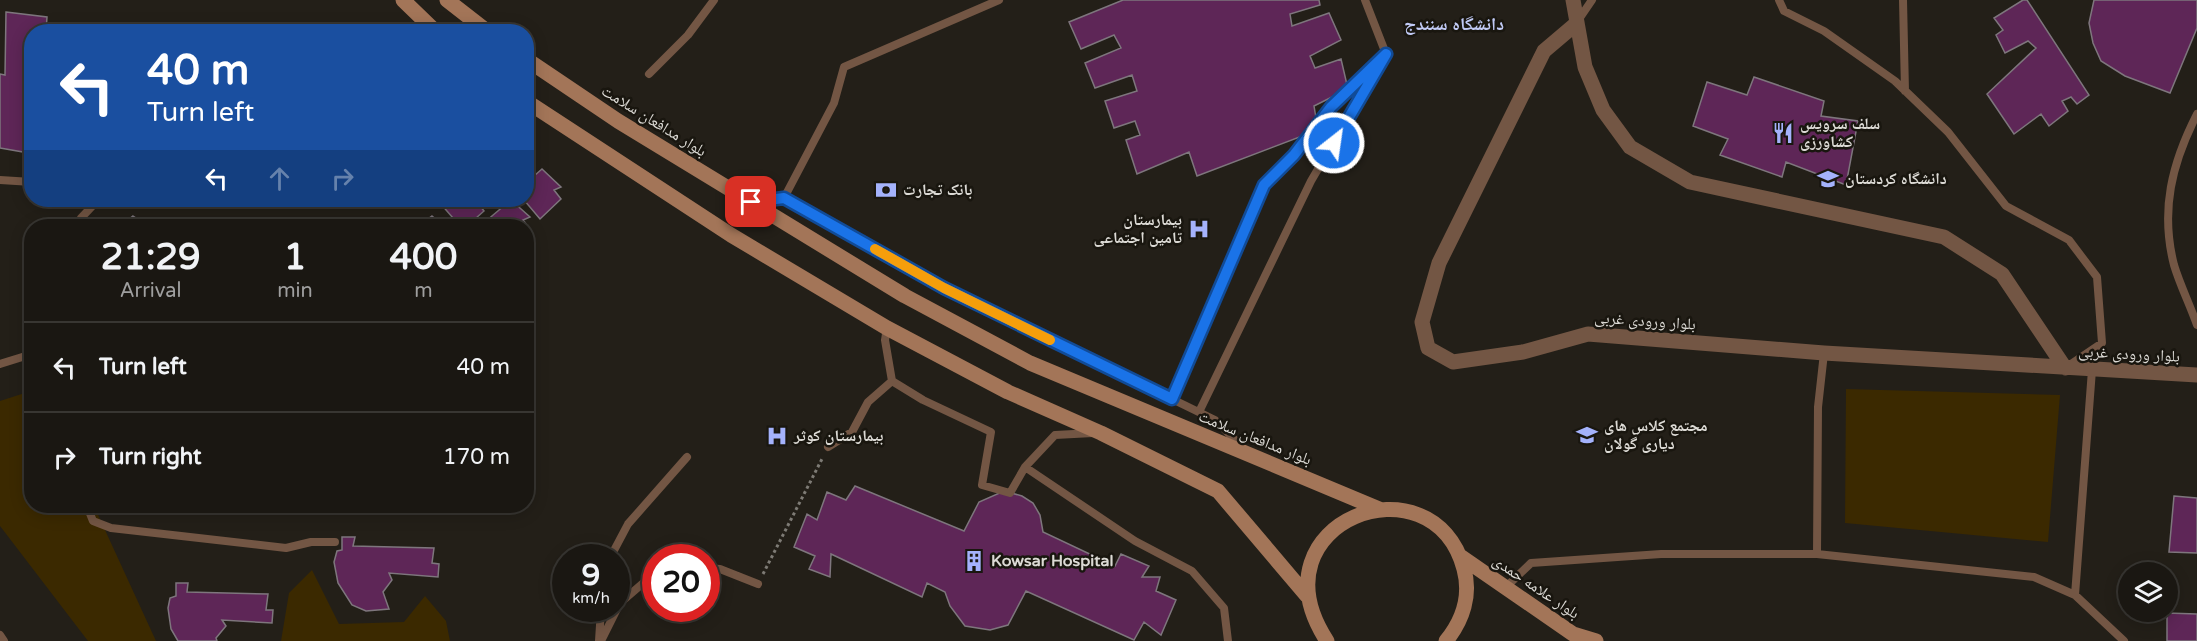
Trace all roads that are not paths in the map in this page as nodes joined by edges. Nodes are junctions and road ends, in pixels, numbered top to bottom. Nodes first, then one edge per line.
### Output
1 (403, 0) edge
2 (714, 0) edge
3 (999, 0) edge
4 (1365, 0) edge
5 (1573, 0) edge
6 (1592, 0) edge
7 (1779, 0) edge
8 (1903, 0) edge
9 (452, 2) edge
10 (1577, 23) junction
11 (428, 24) edge
12 (478, 24) edge
13 (1386, 54) junction
14 (534, 64) edge
15 (650, 74) dead end
16 (1905, 91) junction
17 (534, 106) edge
18 (2197, 114) edge
19 (0, 180) edge
20 (24, 182) edge
21 (784, 198) junction
22 (751, 202) junction
23 (91, 207) edge
24 (80, 219) edge
25 (2197, 325) edge
26 (887, 328) junction
27 (1824, 353) junction
28 (24, 356) edge
29 (0, 364) edge
30 (2066, 368) junction
31 (2092, 370) junction
32 (2197, 375) edge
33 (892, 381) junction
34 (1172, 399) junction
35 (1199, 412) junction
36 (1101, 433) junction
37 (828, 447) road end
38 (1250, 455) junction
39 (687, 457) dead end
40 (1025, 467) junction
41 (1379, 509) junction
42 (90, 513) edge
43 (336, 542) dead end
44 (617, 544) edge
45 (1817, 554) junction
46 (1460, 556) junction
47 (720, 569) edge
48 (642, 584) edge
49 (758, 584) road end
50 (1504, 589) junction
51 (2075, 595) junction
52 (1307, 596) junction
53 (601, 622) edge
54 (0, 635) edge
55 (4, 641) edge
56 (600, 641) edge
57 (1228, 641) edge
58 (1327, 641) edge
59 (1446, 641) edge
60 (1596, 641) edge
61 (2124, 641) edge

1 - 11 main road
2 - 15 lane
3 - 21 lane
4 - 13 lane
5 - 10 street
6 - 10 lane
7 - 16 lane
8 - 16 lane
9 - 12 main road
10 - 27 street, بلوار ورودی غربی
10 - 30 street
13 - 34 lane
13 - 35 lane
14 - 22 main road, بلوار مدافعان سلامت
16 - 30 lane
17 - 26 main road
18 - 25 lane
19 - 20 lane
21 - 22 lane
21 - 34 lane
22 - 38 main road, بلوار مدافعان سلامت
23 - 24 lane
26 - 33 lane
26 - 36 main road
27 - 30 street, بلوار ورودی غربی
27 - 45 lane
28 - 29 lane
30 - 31 street, بلوار ورودی غربی
31 - 32 street, بلوار ورودی غربی
31 - 51 lane
33 - 37 lane
33 - 40 lane
34 - 35 lane
35 - 38 lane
36 - 40 lane
36 - 52 main road
38 - 41 main road, بلوار مدافعان سلامت
39 - 44 lane
40 - 57 lane
41 - 46 main road
41 - 52 main road
42 - 43 lane
45 - 50 lane
45 - 51 lane
46 - 50 main road, بلوار علامه حمدی
46 - 59 main road
47 - 49 lane
48 - 56 lane
50 - 60 main road, بلوار علامه حمدی
51 - 61 lane
52 - 58 main road
53 - 56 lane
54 - 55 lane

